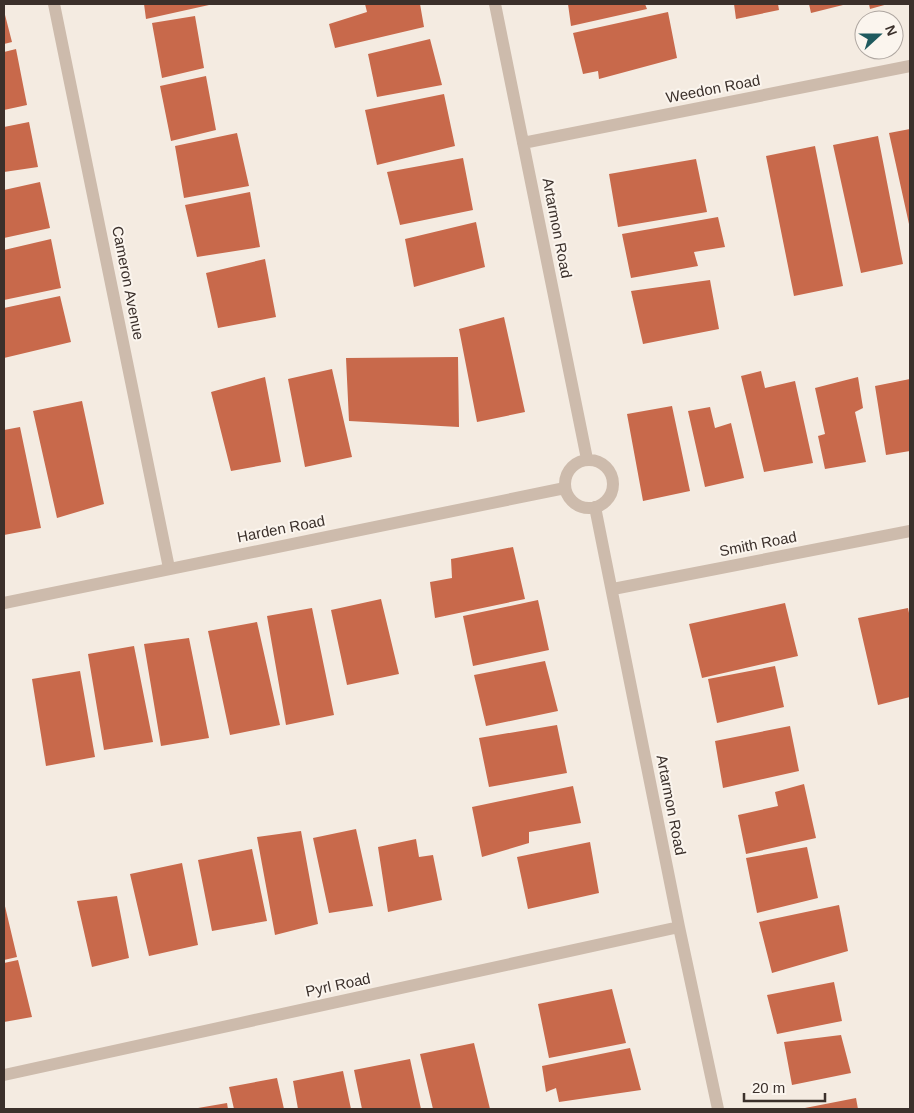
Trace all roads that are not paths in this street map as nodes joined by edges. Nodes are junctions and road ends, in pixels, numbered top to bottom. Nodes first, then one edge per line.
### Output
1 (54, 4) edge
2 (495, 4) edge
3 (910, 66) edge
4 (523, 143) junction
5 (587, 459) junction
6 (565, 488) junction
7 (595, 507) junction
8 (910, 531) edge
9 (169, 568) junction
10 (613, 589) junction
11 (4, 603) edge
12 (679, 927) junction
13 (4, 1076) edge
14 (718, 1109) edge

1 - 9 street, Cameron Avenue
2 - 4 street, Artarmon Road
3 - 4 street, Weedon Road
4 - 5 street, Artarmon Road
5 - 6 street
5 - 7 street
6 - 7 street
6 - 9 street, Harden Road
7 - 10 street, Artarmon Road
8 - 10 street, Smith Road
9 - 11 street, Harden Road
10 - 12 street, Artarmon Road
12 - 13 street, Pyrl Road
12 - 14 street, Artarmon Road

